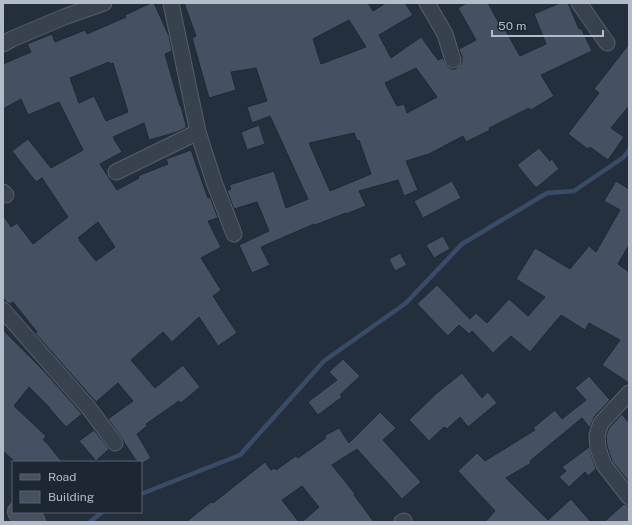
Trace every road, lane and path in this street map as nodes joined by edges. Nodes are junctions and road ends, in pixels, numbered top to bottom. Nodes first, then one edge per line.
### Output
1 (104, 3) edge
2 (170, 3) edge
3 (427, 3) edge
4 (579, 3) edge
5 (607, 43) dead end
6 (3, 44) edge
7 (454, 60) dead end
8 (198, 132) junction
9 (116, 172) dead end
10 (234, 234) dead end
11 (3, 310) edge
12 (629, 393) edge
13 (115, 443) dead end
14 (629, 497) edge
15 (3, 502) edge
16 (12, 507) edge
17 (20, 513) edge
18 (34, 522) edge

1 - 6 street
2 - 8 street
3 - 7 street
4 - 5 street
8 - 9 street
8 - 10 street
11 - 13 street
12 - 14 street
15 - 16 street
17 - 18 street

